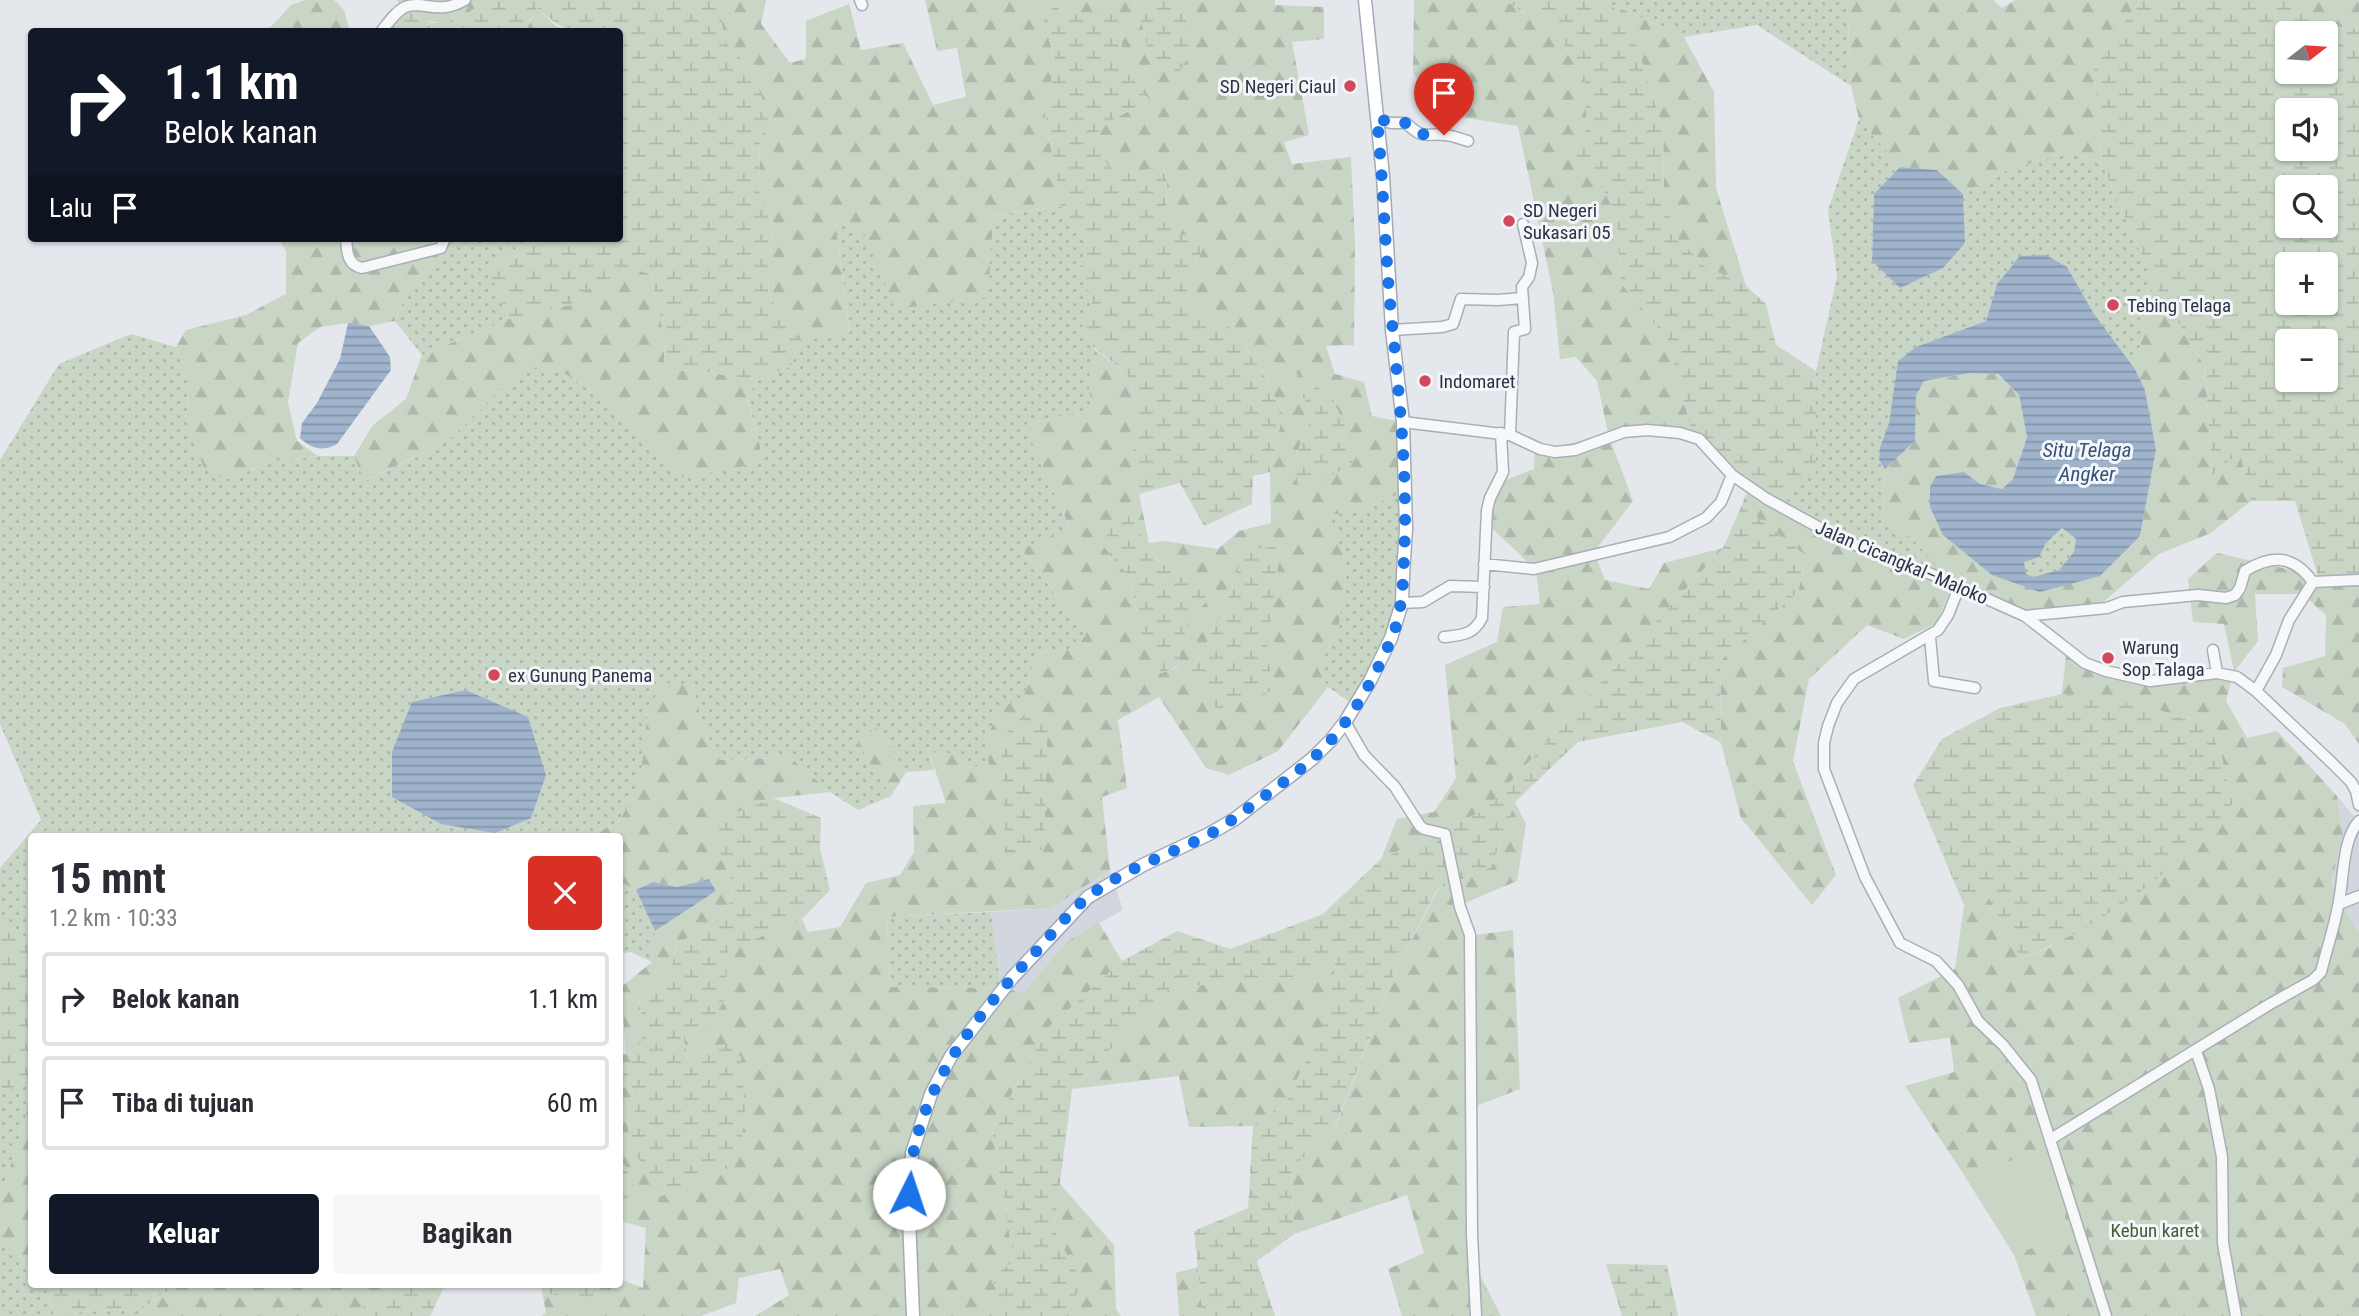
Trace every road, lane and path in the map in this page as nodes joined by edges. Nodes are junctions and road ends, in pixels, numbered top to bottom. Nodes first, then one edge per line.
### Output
1 (465, 0) edge
2 (1365, 0) edge
3 (385, 28) edge
4 (1377, 118) junction
5 (1468, 141) dead end
6 (1523, 224) dead end
7 (347, 242) edge
8 (443, 242) edge
9 (1523, 298) junction
10 (1392, 330) junction
11 (1403, 422) junction
12 (1505, 434) junction
13 (1732, 475) junction
14 (1484, 564) junction
15 (2359, 580) edge
16 (2313, 582) junction
17 (1484, 587) junction
18 (1959, 587) junction
19 (1402, 603) junction
20 (2025, 616) junction
21 (1444, 637) dead end
22 (1930, 637) junction
23 (2213, 650) dead end
24 (2217, 673) junction
25 (1975, 688) dead end
26 (2256, 691) junction
27 (1345, 722) junction
28 (2359, 804) edge
29 (2359, 821) edge
30 (2359, 896) edge
31 (2339, 904) junction
32 (2196, 1051) junction
33 (2051, 1139) junction
34 (913, 1316) edge
35 (1476, 1316) edge
36 (2106, 1316) edge
37 (2236, 1316) edge

1 - 3 street
2 - 4 main road
4 - 5 street
4 - 10 main road
6 - 9 street
7 - 8 street
9 - 10 street
9 - 12 street
10 - 11 main road
11 - 12 street, Jalan Cicangkal–Maloko
11 - 19 main road
12 - 13 street, Jalan Cicangkal–Maloko
12 - 14 street
13 - 14 street
13 - 18 street, Jalan Cicangkal–Maloko
14 - 17 street
15 - 16 street
16 - 20 street
16 - 26 street
17 - 19 street
17 - 21 street
18 - 20 street, Jalan Cicangkal–Maloko
18 - 22 street
19 - 27 main road
20 - 24 street, Jalan Cicangkal–Maloko
22 - 25 street
22 - 33 street
23 - 24 street
24 - 26 street, Jalan Cicangkal–Maloko
26 - 28 street, Jalan Cicangkal–Maloko
27 - 34 main road
27 - 35 street
29 - 31 street
30 - 31 street
31 - 32 street
32 - 33 street
32 - 37 street
33 - 36 street

